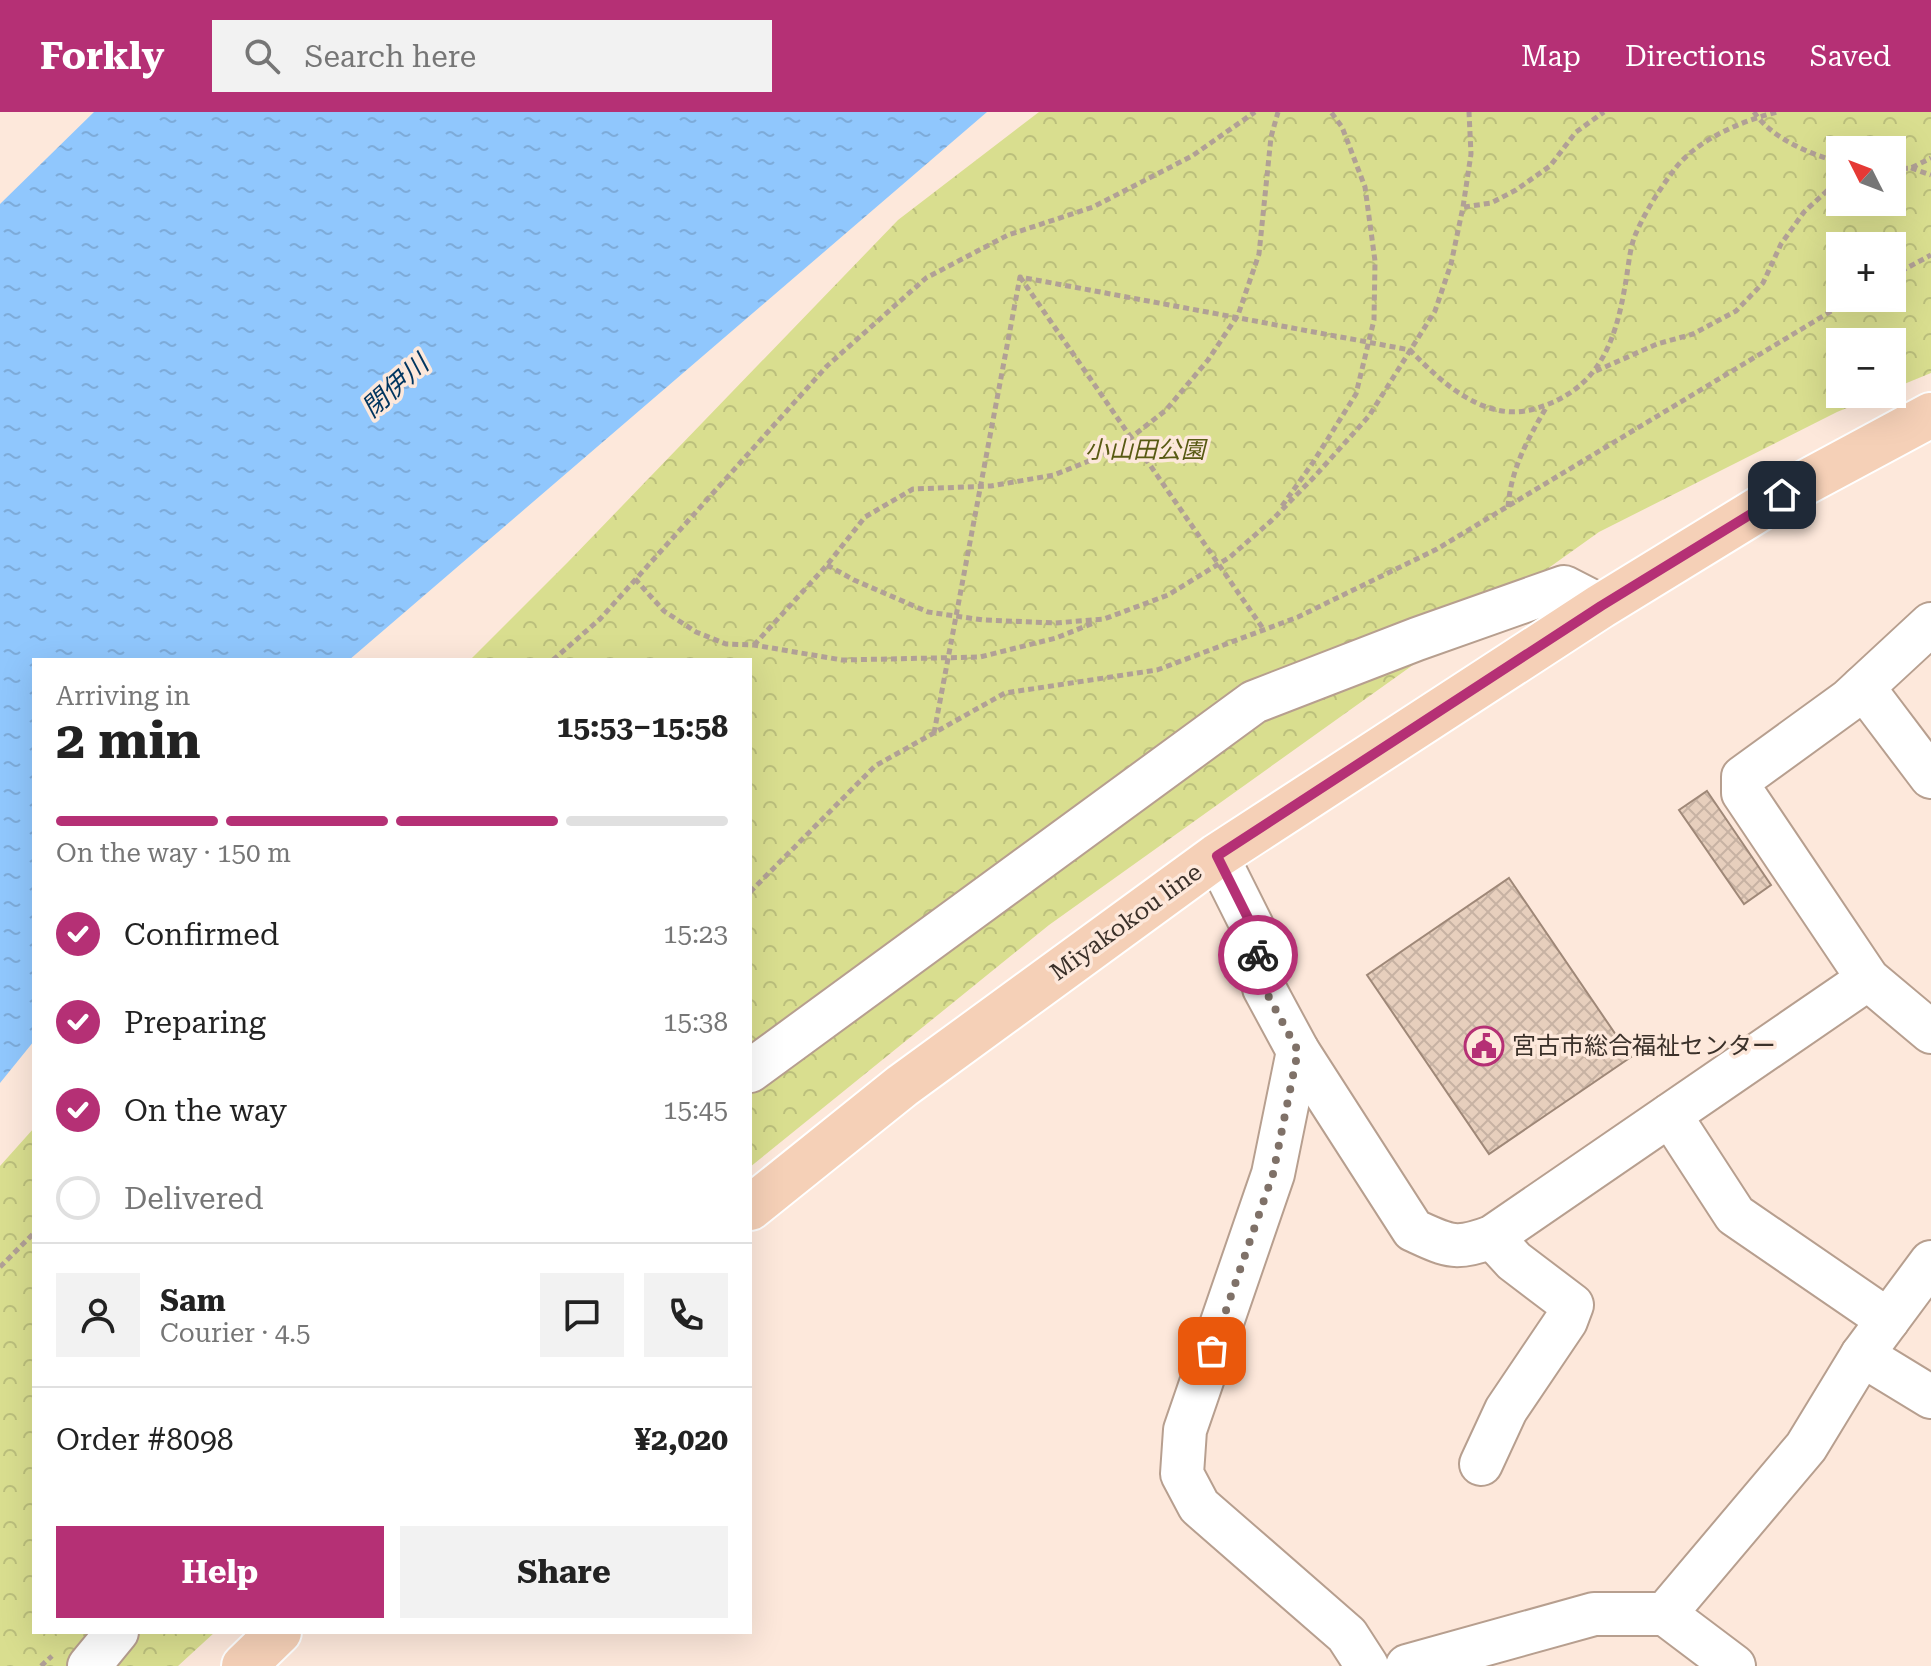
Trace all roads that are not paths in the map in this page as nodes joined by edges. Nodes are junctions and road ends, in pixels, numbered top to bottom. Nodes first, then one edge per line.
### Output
1 (1931, 415) edge
2 (1601, 606) junction
3 (1931, 624) edge
4 (1863, 687) junction
5 (1931, 777) edge
6 (1217, 856) junction
7 (1868, 979) junction
8 (1931, 1032) edge
9 (1298, 1051) junction
10 (752, 1070) edge
11 (1670, 1115) junction
12 (752, 1206) edge
13 (1492, 1237) junction
14 (1931, 1262) edge
15 (1888, 1320) junction
16 (1862, 1355) junction
17 (1931, 1397) edge
18 (1481, 1464) dead end
19 (1665, 1614) junction
20 (115, 1634) edge
21 (277, 1634) edge
22 (89, 1666) edge
23 (244, 1666) edge
24 (1367, 1666) edge
25 (1407, 1666) edge
26 (1734, 1666) edge

1 - 2 main road, Miyakokou line
2 - 6 main road, Miyakokou line
2 - 10 street
3 - 4 street
4 - 5 street
4 - 7 street
6 - 9 street
6 - 12 main road, Miyakokou line
7 - 8 street
7 - 11 street
9 - 13 street
9 - 24 street
11 - 13 street
11 - 15 street
13 - 18 street
14 - 15 street
15 - 16 street
16 - 17 street
16 - 19 street
19 - 25 street
19 - 26 street
20 - 22 street
21 - 23 main road

